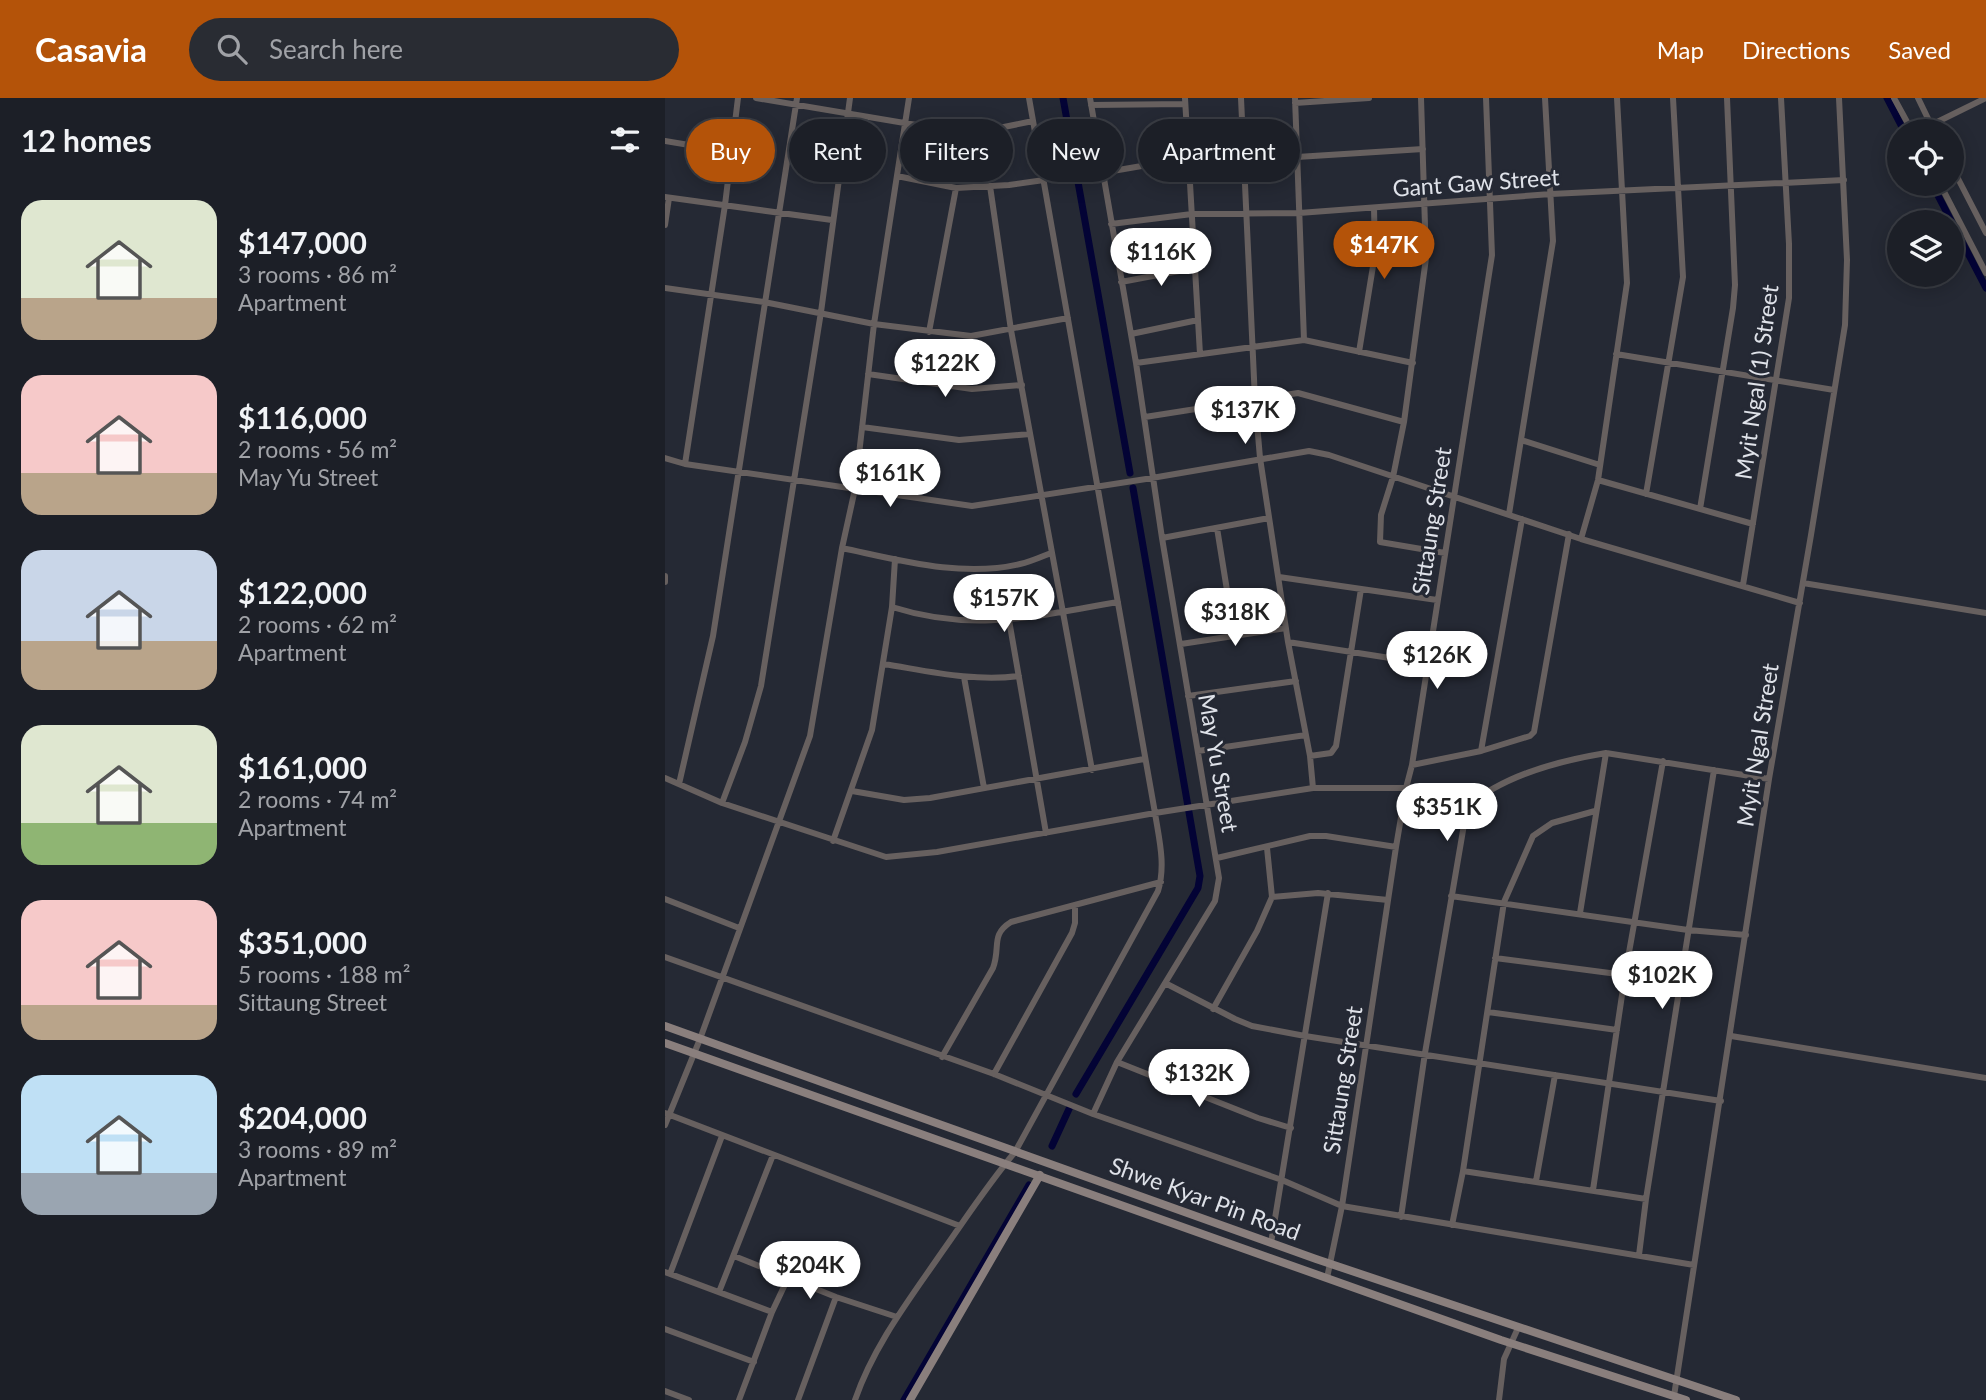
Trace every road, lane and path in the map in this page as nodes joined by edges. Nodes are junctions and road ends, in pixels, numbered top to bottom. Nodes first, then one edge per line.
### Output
1 (739, 98) edge
2 (756, 98) edge
3 (850, 98) edge
4 (909, 98) edge
5 (1029, 98) edge
6 (1241, 98) edge
7 (1369, 98) edge
8 (1421, 98) edge
9 (1486, 98) edge
10 (1545, 98) edge
11 (1617, 98) edge
12 (1673, 98) edge
13 (1727, 98) edge
14 (1781, 98) edge
15 (1839, 98) edge
16 (1894, 98) edge
17 (1918, 98) edge
18 (1295, 100) edge
19 (1185, 101) edge
20 (796, 102) edge
21 (1090, 102) edge
22 (1985, 102) edge
23 (848, 115) junction
24 (736, 119) edge
25 (905, 119) edge
26 (1033, 119) edge
27 (1186, 119) edge
28 (1296, 119) edge
29 (1905, 119) edge
30 (1928, 119) edge
31 (1951, 119) edge
32 (900, 122) edge
33 (665, 141) edge
34 (686, 144) edge
35 (1423, 149) junction
36 (900, 153) edge
37 (1300, 157) edge
38 (897, 176) junction
39 (1844, 180) junction
40 (728, 182) edge
41 (1027, 182) edge
42 (1044, 182) edge
43 (1103, 182) edge
44 (1190, 182) edge
45 (1298, 182) edge
46 (1786, 182) junction
47 (1732, 185) junction
48 (990, 186) junction
49 (956, 188) junction
50 (1678, 188) junction
51 (1964, 190) edge
52 (1623, 191) junction
53 (1551, 194) junction
54 (1946, 196) edge
55 (667, 198) edge
56 (1490, 198) junction
57 (725, 205) junction
58 (1426, 205) junction
59 (1374, 208) junction
60 (778, 213) junction
61 (1248, 213) junction
62 (1299, 213) junction
63 (1192, 214) junction
64 (832, 220) junction
65 (1111, 224) junction
66 (665, 225) edge
67 (1986, 233) edge
68 (1195, 268) junction
69 (1986, 273) edge
70 (1121, 282) junction
71 (665, 288) edge
72 (711, 294) junction
73 (764, 302) junction
74 (821, 312) junction
75 (1068, 318) junction
76 (1198, 320) junction
77 (874, 324) junction
78 (1011, 330) junction
79 (929, 332) junction
80 (1131, 334) junction
81 (1304, 340) junction
82 (1254, 346) junction
83 (1359, 352) junction
84 (1200, 354) junction
85 (1616, 354) junction
86 (1136, 363) junction
87 (1413, 363) junction
88 (1668, 364) junction
89 (1723, 371) junction
90 (868, 374) junction
91 (1777, 380) junction
92 (1022, 385) junction
93 (1835, 390) junction
94 (1255, 400) junction
95 (1145, 417) junction
96 (1404, 422) junction
97 (862, 427) junction
98 (1030, 434) junction
99 (1521, 440) junction
100 (665, 458) edge
101 (1260, 458) junction
102 (685, 464) junction
103 (1600, 464) junction
104 (740, 472) junction
105 (1393, 477) junction
106 (1154, 478) junction
107 (794, 480) junction
108 (1598, 480) junction
109 (1097, 487) junction
110 (855, 489) junction
111 (1646, 494) junction
112 (1041, 496) junction
113 (1454, 496) junction
114 (1700, 509) junction
115 (1509, 514) junction
116 (1269, 518) junction
117 (1522, 519) junction
118 (1753, 524) junction
119 (1217, 528) junction
120 (1569, 534) junction
121 (1162, 538) junction
122 (1581, 538) junction
123 (842, 548) junction
124 (1445, 553) junction
125 (1051, 554) junction
126 (895, 559) junction
127 (665, 576) edge
128 (1279, 577) junction
129 (665, 582) edge
130 (1803, 583) junction
131 (1743, 586) junction
132 (1361, 589) junction
133 (1437, 600) junction
134 (1118, 602) junction
135 (1800, 603) junction
136 (892, 607) junction
137 (1064, 611) junction
138 (1986, 613) edge
139 (1009, 620) junction
140 (1286, 628) junction
141 (1234, 634) junction
142 (1289, 642) junction
143 (1181, 644) junction
144 (1351, 652) junction
145 (884, 664) junction
146 (1428, 664) junction
147 (1019, 676) junction
148 (964, 677) junction
149 (1296, 681) junction
150 (1188, 696) junction
151 (1306, 735) junction
152 (1198, 751) junction
153 (1481, 751) junction
154 (1607, 753) junction
155 (1310, 756) junction
156 (1144, 759) junction
157 (1663, 761) junction
158 (1412, 765) junction
159 (1092, 770) junction
160 (1714, 770) junction
161 (665, 778) edge
162 (1037, 779) junction
163 (1769, 779) junction
164 (679, 784) junction
165 (1313, 788) junction
166 (1406, 788) junction
167 (984, 789) junction
168 (852, 791) junction
169 (722, 803) junction
170 (1208, 805) junction
171 (1467, 807) junction
172 (1595, 811) junction
173 (1155, 813) junction
174 (780, 823) junction
175 (1046, 833) junction
176 (833, 841) junction
177 (1396, 847) junction
178 (1267, 848) junction
179 (1217, 858) junction
180 (1161, 882) junction
181 (1328, 893) junction
182 (1451, 896) junction
183 (1272, 897) junction
184 (665, 899) edge
185 (1388, 900) junction
186 (1504, 902) junction
187 (1075, 906) junction
188 (1580, 913) junction
189 (1635, 922) junction
190 (739, 928) junction
191 (1688, 930) junction
192 (1746, 935) junction
193 (665, 957) edge
194 (1495, 958) junction
195 (1625, 975) junction
196 (720, 978) junction
197 (1165, 983) junction
198 (1213, 1009) junction
199 (1488, 1012) junction
200 (665, 1026) edge
201 (1617, 1030) junction
202 (1305, 1036) junction
203 (1731, 1036) junction
204 (700, 1039) junction
205 (665, 1042) edge
206 (1366, 1044) junction
207 (694, 1053) junction
208 (1425, 1053) junction
209 (942, 1057) junction
210 (1117, 1062) junction
211 (1480, 1063) junction
212 (994, 1074) junction
213 (1555, 1074) junction
214 (1986, 1078) edge
215 (1608, 1084) junction
216 (1664, 1092) junction
217 (1045, 1096) junction
218 (1721, 1101) junction
219 (667, 1114) edge
220 (1093, 1114) junction
221 (665, 1125) edge
222 (1291, 1128) junction
223 (722, 1136) junction
224 (1015, 1152) junction
225 (773, 1155) junction
226 (1006, 1162) junction
227 (1463, 1171) junction
228 (1040, 1175) junction
229 (1282, 1180) junction
230 (1536, 1181) junction
231 (1593, 1190) junction
232 (1646, 1199) junction
233 (1342, 1206) junction
234 (1401, 1217) junction
235 (960, 1226) junction
236 (1452, 1226) junction
237 (1271, 1243) junction
238 (1639, 1255) junction
239 (734, 1256) junction
240 (1330, 1264) junction
241 (1694, 1265) junction
242 (668, 1273) edge
243 (788, 1278) junction
244 (1327, 1278) junction
245 (719, 1292) junction
246 (836, 1297) junction
247 (772, 1312) junction
248 (897, 1317) junction
249 (1518, 1328) junction
250 (665, 1329) edge
251 (1510, 1343) junction
252 (754, 1362) junction
253 (1678, 1381) junction
254 (665, 1391) edge
255 (1500, 1396) edge
256 (1674, 1396) junction
257 (689, 1400) edge
258 (739, 1400) edge
259 (798, 1400) edge
260 (855, 1400) edge
261 (910, 1400) edge
262 (1686, 1400) edge
263 (1736, 1400) edge

1 - 24 street
2 - 20 street
3 - 23 street
4 - 25 street
5 - 26 street
6 - 61 street
7 - 18 street
8 - 35 street
9 - 56 street, Sittaung Street
10 - 53 street
11 - 52 street
12 - 50 street
13 - 47 street
14 - 46 street, Myit Ngal (1) Street
15 - 39 street, Myit Ngal Street
16 - 29 street
17 - 30 street
18 - 28 street
19 - 21 street
19 - 27 street
20 - 23 street
20 - 60 street
22 - 31 street
23 - 32 street
23 - 64 street
33 - 34 street
35 - 37 street
35 - 58 street
36 - 38 street
38 - 49 street
38 - 77 street
39 - 46 street, Gant Gaw Street
39 - 93 street, Myit Ngal Street
40 - 57 street
41 - 48 street
42 - 75 street
43 - 65 street, May Yu Street
44 - 63 street
45 - 62 street
46 - 47 street, Gant Gaw Street
46 - 91 street, Myit Ngal (1) Street
47 - 50 street, Gant Gaw Street
47 - 89 street
48 - 49 street
48 - 78 street
49 - 79 street
50 - 52 street, Gant Gaw Street
50 - 88 street
51 - 67 street
52 - 53 street, Gant Gaw Street
52 - 85 street
53 - 56 street, Gant Gaw Street
53 - 99 street
54 - 69 street
55 - 57 street
55 - 66 street
56 - 58 street, Gant Gaw Street
56 - 113 street, Sittaung Street
57 - 60 street
57 - 72 street
58 - 59 street, Gant Gaw Street
58 - 87 street
59 - 62 street, Gant Gaw Street
59 - 83 street
60 - 64 street
60 - 73 street
61 - 62 street, Gant Gaw Street
61 - 63 street, Gant Gaw Street
61 - 82 street
62 - 81 street
63 - 65 street, Gant Gaw Street
63 - 68 street
64 - 74 street
65 - 70 street, May Yu Street
68 - 70 street
68 - 76 street
70 - 80 street, May Yu Street
71 - 72 street
72 - 73 street
72 - 102 street
73 - 74 street
73 - 104 street
74 - 77 street
74 - 107 street
75 - 78 street
75 - 109 street
76 - 80 street
76 - 84 street
77 - 79 street
77 - 90 street
78 - 79 street
78 - 92 street
80 - 86 street, May Yu Street
81 - 82 street
81 - 83 street
82 - 84 street
82 - 94 street
83 - 87 street
84 - 86 street
85 - 88 street
85 - 103 street
86 - 95 street, May Yu Street
87 - 96 street
88 - 89 street
88 - 111 street
89 - 91 street
89 - 114 street
90 - 92 street
90 - 97 street
91 - 93 street
91 - 118 street, Myit Ngal (1) Street
92 - 98 street
93 - 130 street, Myit Ngal Street
94 - 95 street
94 - 96 street
94 - 101 street
95 - 106 street, May Yu Street
96 - 105 street
97 - 98 street
97 - 110 street
98 - 112 street
99 - 103 street
99 - 115 street
100 - 102 street
101 - 105 street
101 - 106 street
101 - 116 street
102 - 104 street
103 - 108 street
104 - 107 street
104 - 164 street
105 - 113 street
105 - 124 street
106 - 109 street
106 - 121 street, May Yu Street
107 - 110 street
107 - 169 street
108 - 111 street
108 - 122 street
109 - 112 street
109 - 134 street
110 - 112 street
110 - 123 street
111 - 114 street
112 - 125 street
113 - 115 street
113 - 124 street, Sittaung Street
114 - 118 street
115 - 117 street
116 - 119 street
116 - 128 street
117 - 120 street
117 - 153 street
118 - 131 street, Myit Ngal (1) Street
119 - 121 street
119 - 141 street
120 - 122 street
120 - 153 street
121 - 143 street, May Yu Street
122 - 131 street
123 - 126 street
123 - 174 street
124 - 133 street, Sittaung Street
125 - 126 street
125 - 137 street
126 - 136 street
127 - 129 street
128 - 132 street
128 - 140 street
130 - 135 street, Myit Ngal Street
130 - 138 street
131 - 135 street
132 - 133 street
132 - 144 street
133 - 146 street, Sittaung Street
134 - 137 street
134 - 156 street
135 - 163 street, Myit Ngal Street
136 - 139 street
136 - 145 street
137 - 139 street
137 - 159 street
139 - 147 street
140 - 141 street
140 - 142 street
141 - 143 street
142 - 144 street
142 - 149 street
143 - 150 street, May Yu Street
144 - 146 street
144 - 155 street
145 - 148 street
145 - 168 street
146 - 158 street, Sittaung Street
147 - 148 street
147 - 162 street
148 - 167 street
149 - 150 street
149 - 151 street
150 - 152 street, May Yu Street
151 - 152 street
151 - 155 street
152 - 170 street, May Yu Street
153 - 158 street
154 - 157 street
154 - 171 street
154 - 172 street
155 - 165 street
156 - 159 street
156 - 173 street
157 - 160 street
157 - 189 street
158 - 166 street, Sittaung Street
159 - 162 street
160 - 163 street
160 - 191 street
161 - 164 street
162 - 167 street
162 - 175 street
163 - 192 street, Myit Ngal Street
164 - 169 street
165 - 166 street
165 - 170 street
166 - 171 street
166 - 177 street, Sittaung Street
167 - 168 street
168 - 176 street
169 - 174 street
170 - 173 street
170 - 179 street, May Yu Street
171 - 182 street
172 - 186 street
172 - 188 street
173 - 175 street
173 - 180 street
174 - 176 street
174 - 190 street
175 - 176 street
177 - 178 street
177 - 185 street, Sittaung Street
178 - 179 street
178 - 183 street
179 - 197 street, May Yu Street
180 - 187 street
180 - 217 street
181 - 183 street
181 - 185 street
181 - 202 street
182 - 186 street
182 - 208 street
183 - 198 street
184 - 190 street
185 - 206 street, Sittaung Street
186 - 188 street
186 - 194 street
187 - 209 street
187 - 212 street
188 - 189 street
189 - 191 street
189 - 195 street
190 - 196 street
191 - 192 street
191 - 216 street
192 - 203 street, Myit Ngal Street
193 - 196 street
194 - 195 street
194 - 199 street
195 - 201 street
196 - 204 street
196 - 209 street
197 - 198 street
197 - 210 street, May Yu Street
198 - 202 street
199 - 201 street
199 - 211 street
200 - 204 street, Shwe Kyar Pin Road
201 - 215 street
202 - 206 street
202 - 222 street
203 - 214 street
203 - 218 street, Myit Ngal Street
204 - 207 street
204 - 224 street, Shwe Kyar Pin Road
205 - 207 street, Shwe Kyar Pin Road
206 - 208 street
206 - 233 street, Sittaung Street
207 - 219 street
207 - 226 street, Shwe Kyar Pin Road
208 - 211 street
208 - 234 street
209 - 212 street
210 - 220 street, May Yu Street
210 - 222 street
211 - 213 street
211 - 227 street
212 - 217 street
213 - 215 street
213 - 230 street
215 - 216 street
215 - 231 street
216 - 218 street
216 - 232 street
217 - 220 street
217 - 224 street
218 - 241 street, Myit Ngal Street
219 - 221 street
219 - 223 street
220 - 229 street
222 - 229 street
223 - 225 street
223 - 242 street
224 - 226 street
224 - 237 street, Shwe Kyar Pin Road
225 - 235 street
225 - 239 street
226 - 228 street, Shwe Kyar Pin Road
226 - 235 street
227 - 230 street
227 - 236 street
228 - 244 street, Shwe Kyar Pin Road
228 - 261 street
229 - 233 street
229 - 237 street
230 - 231 street
231 - 232 street
232 - 238 street
233 - 234 street
233 - 240 street, Sittaung Street
234 - 236 street
235 - 248 street
236 - 238 street
237 - 240 street, Shwe Kyar Pin Road
238 - 241 street
239 - 243 street
239 - 245 street
240 - 244 street, Sittaung Street
240 - 249 street, Shwe Kyar Pin Road
241 - 253 street, Myit Ngal Street
242 - 245 street
243 - 246 street
243 - 247 street
244 - 251 street, Shwe Kyar Pin Road
245 - 247 street
246 - 248 street
246 - 259 street
247 - 252 street
248 - 260 street
249 - 251 street
249 - 253 street, Shwe Kyar Pin Road
250 - 252 street
251 - 255 street
251 - 256 street, Shwe Kyar Pin Road
252 - 258 street
253 - 256 street, Myit Ngal Street
253 - 263 street, Shwe Kyar Pin Road
254 - 257 street
256 - 262 street, Shwe Kyar Pin Road

